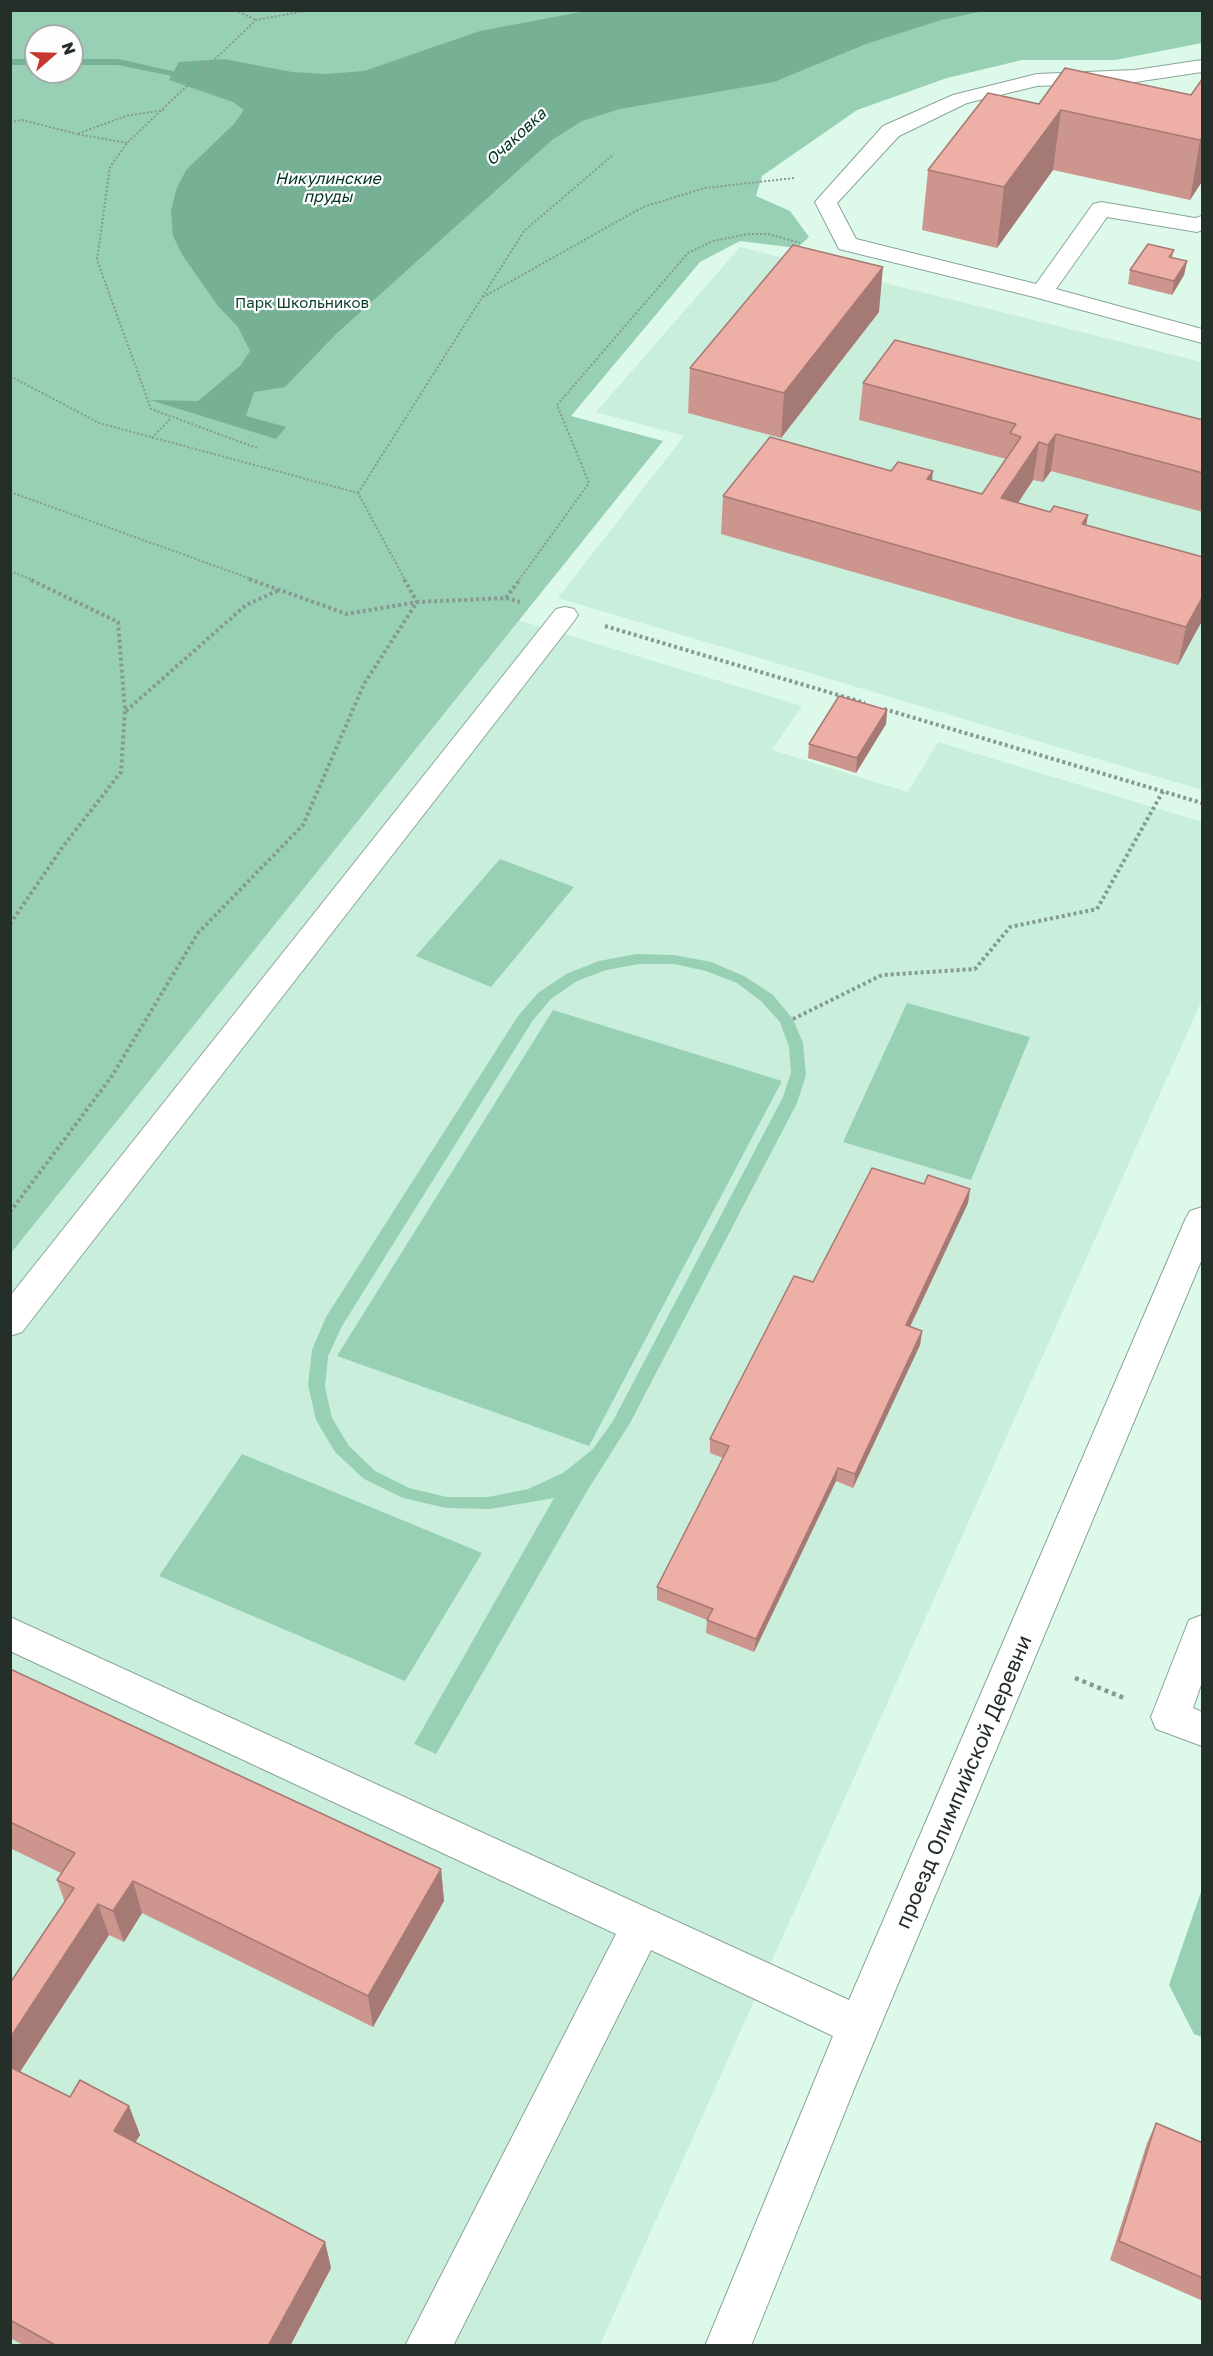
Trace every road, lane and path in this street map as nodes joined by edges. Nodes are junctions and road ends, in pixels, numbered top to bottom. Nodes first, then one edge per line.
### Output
1 (235, 10) edge
2 (311, 10) edge
3 (256, 20) junction
4 (1203, 66) edge
5 (164, 110) junction
6 (10, 122) edge
7 (77, 134) junction
8 (127, 143) junction
9 (615, 154) dead end
10 (854, 171) junction
11 (1203, 223) edge
12 (847, 244) junction
13 (1042, 292) junction
14 (482, 297) junction
15 (1203, 336) edge
16 (10, 376) edge
17 (171, 418) junction
18 (152, 438) junction
19 (257, 448) dead end
20 (10, 492) edge
21 (358, 493) junction
22 (10, 571) edge
23 (280, 589) junction
24 (417, 602) junction
25 (565, 615) joint
26 (868, 704) edge
27 (880, 708) edge
28 (125, 711) junction
29 (1163, 791) junction
30 (1203, 803) edge
31 (10, 924) edge
32 (793, 1019) dead end
33 (10, 1212) edge
34 (1203, 1220) edge
35 (10, 1322) edge
36 (10, 1632) edge
37 (1203, 1632) edge
38 (1203, 1729) edge
39 (642, 1925) junction
40 (859, 2026) junction
41 (428, 2346) edge
42 (728, 2346) edge

1 - 3 path
2 - 3 path
3 - 5 path
4 - 10 street
5 - 7 path
5 - 8 path
6 - 7 path
7 - 8 path
8 - 17 path
9 - 14 path
10 - 12 street
10 - 14 path
11 - 13 street
12 - 13 street
12 - 24 path
13 - 15 street
14 - 21 path
16 - 18 path
17 - 18 path
17 - 19 path
18 - 21 path
20 - 23 path
21 - 24 path
22 - 28 path
23 - 24 path
23 - 28 path
24 - 33 path
25 - 26 path
25 - 35 street
27 - 29 path
28 - 31 path
29 - 30 path
29 - 32 path
34 - 40 street, проезд Олимпийской Деревни
36 - 39 street
37 - 38 street
39 - 40 street
39 - 41 street
40 - 42 street, проезд Олимпийской Деревни

